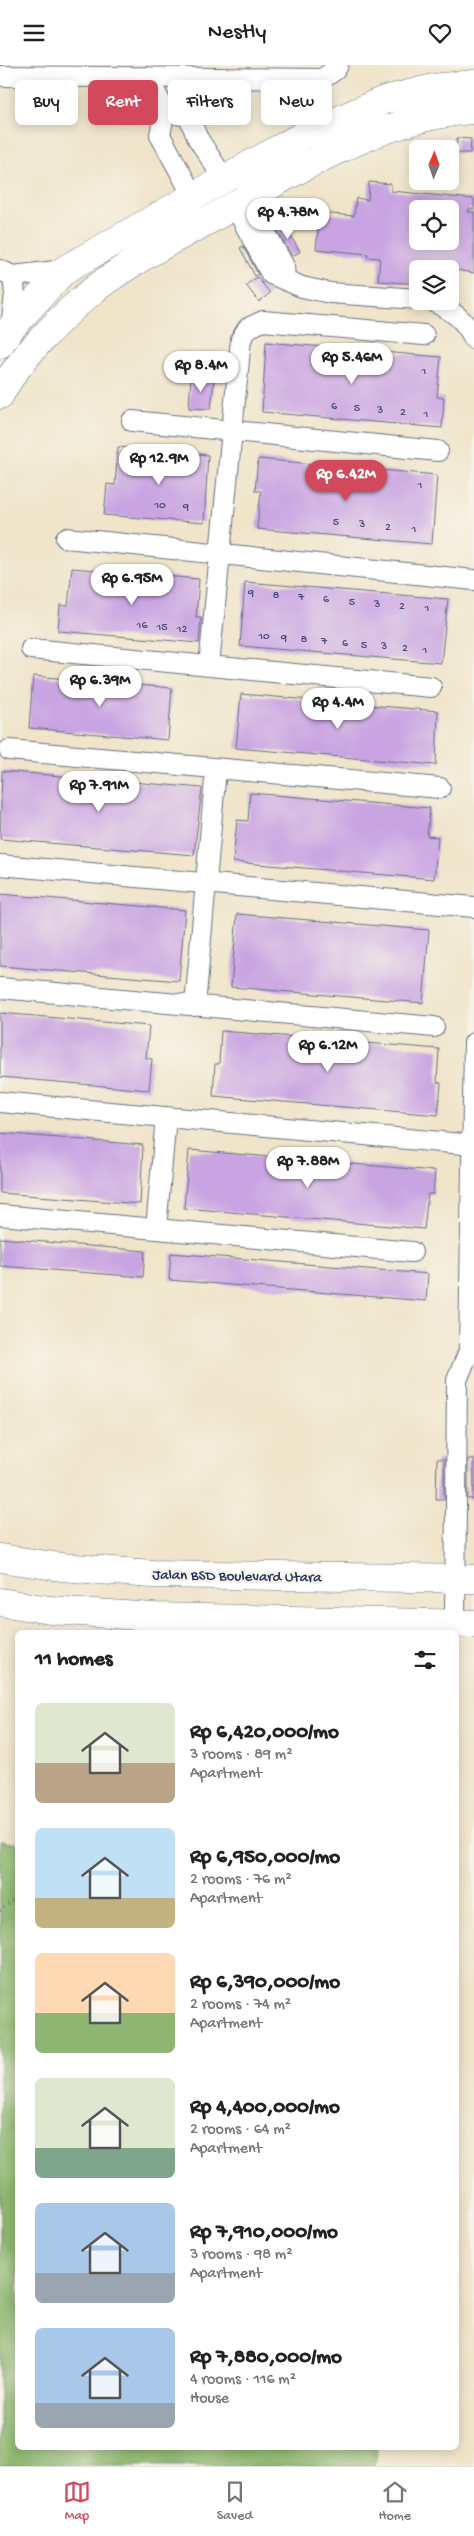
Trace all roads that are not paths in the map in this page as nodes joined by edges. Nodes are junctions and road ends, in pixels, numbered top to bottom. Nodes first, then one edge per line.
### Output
1 (338, 65) edge
2 (0, 76) edge
3 (147, 77) junction
4 (474, 83) edge
5 (474, 110) edge
6 (165, 111) junction
7 (224, 179) junction
8 (193, 196) junction
9 (241, 203) junction
10 (64, 270) junction
11 (6, 273) edge
12 (409, 298) edge
13 (449, 310) edge
14 (424, 335) dead end
15 (6, 336) edge
16 (474, 339) edge
17 (0, 395) edge
18 (132, 421) dead end
19 (233, 431) junction
20 (438, 451) dead end
21 (66, 538) dead end
22 (221, 552) junction
23 (474, 580) edge
24 (31, 649) dead end
25 (209, 666) junction
26 (431, 687) dead end
27 (10, 750) dead end
28 (216, 769) junction
29 (440, 788) dead end
30 (0, 865) edge
31 (206, 883) junction
32 (474, 907) edge
33 (0, 989) edge
34 (195, 1006) junction
35 (434, 1027) dead end
36 (474, 1043) edge
37 (0, 1102) edge
38 (166, 1117) junction
39 (474, 1145) edge
40 (0, 1215) edge
41 (156, 1229) junction
42 (412, 1252) dead end
43 (472, 1357) edge
44 (465, 1428) edge
45 (0, 1558) edge
46 (464, 1579) edge
47 (0, 1602) edge
48 (464, 1623) edge

1 - 3 street
2 - 3 street
3 - 6 street
4 - 7 street
5 - 9 street
6 - 7 street
6 - 8 street
7 - 8 street
8 - 10 street
9 - 12 street
9 - 17 street
10 - 11 street
10 - 15 street
11 - 15 street
13 - 16 street
14 - 19 street
18 - 19 street
19 - 20 street
19 - 22 street
21 - 22 street
22 - 23 street
22 - 25 street
24 - 25 street
25 - 26 street
27 - 28 street
28 - 29 street
28 - 31 street
30 - 31 street
31 - 32 street
31 - 34 street
33 - 34 street
34 - 35 street
36 - 39 street
37 - 38 street
38 - 39 street
38 - 41 street
39 - 43 street
40 - 41 street
41 - 42 street
43 - 44 street
44 - 46 street
45 - 46 street, Jalan BSD Boulevard Utara
46 - 48 street
47 - 48 street

